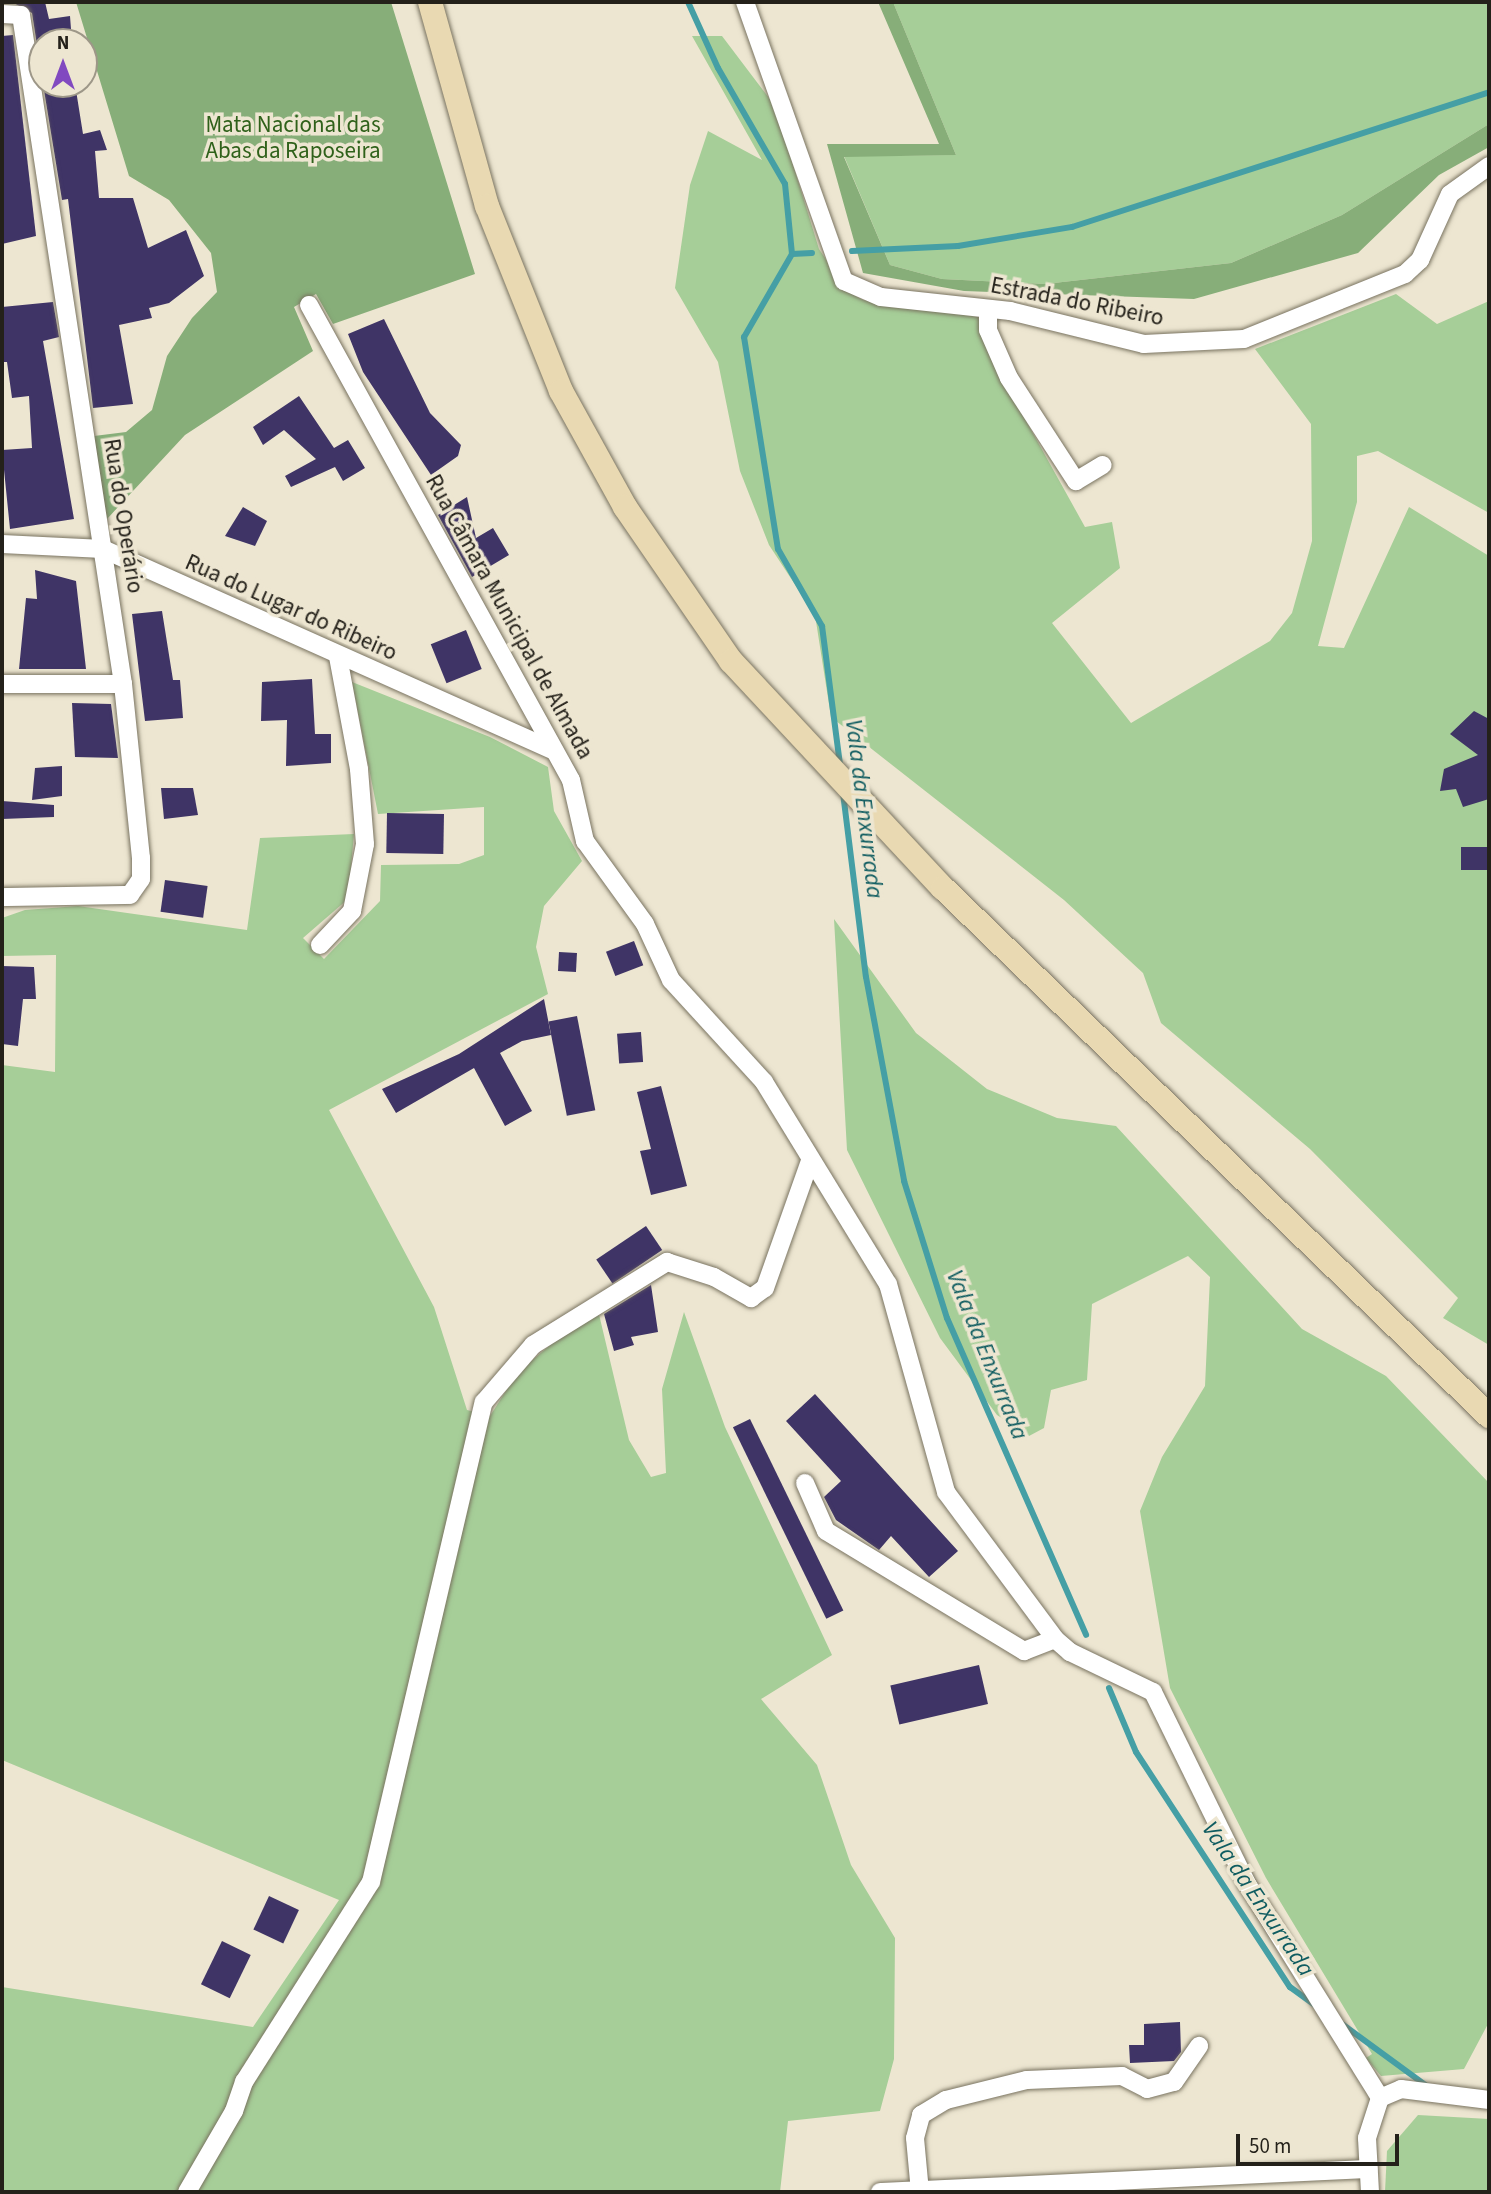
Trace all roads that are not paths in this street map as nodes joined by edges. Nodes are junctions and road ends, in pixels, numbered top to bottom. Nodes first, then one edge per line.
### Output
1 (430, 2) edge
2 (745, 2) edge
3 (2, 14) edge
4 (1489, 166) edge
5 (309, 305) dead end
6 (988, 309) junction
7 (1103, 466) dead end
8 (2, 544) edge
9 (103, 549) junction
10 (338, 657) junction
11 (2, 684) edge
12 (123, 684) junction
13 (553, 750) junction
14 (2, 897) edge
15 (320, 945) dead end
16 (810, 1161) junction
17 (1489, 1416) edge
18 (805, 1483) dead end
19 (1055, 1639) junction
20 (1199, 2046) dead end
21 (1380, 2098) junction
22 (1489, 2100) edge
23 (1368, 2169) junction
24 (920, 2191) edge
25 (187, 2192) edge
26 (880, 2192) edge
27 (1370, 2192) edge

1 - 17 main road
2 - 6 street, Estrada do Ribeiro
3 - 9 street, Rua do Operário
4 - 6 street, Estrada do Ribeiro
5 - 13 street, Rua Câmara Municipal de Almada
6 - 7 street
8 - 9 street, Rua do Lugar do Ribeiro
9 - 10 street, Rua do Lugar do Ribeiro
9 - 12 street, Rua do Operário
10 - 13 street, Rua do Lugar do Ribeiro
10 - 15 street
11 - 12 street
12 - 14 street, Rua do Operário
13 - 16 street, Rua Câmara Municipal de Almada
16 - 19 street, Rua Câmara Municipal de Almada
16 - 25 street
18 - 19 street
19 - 21 street, Rua Câmara Municipal de Almada
20 - 24 street
21 - 22 street
21 - 23 street
23 - 24 street
23 - 27 street
24 - 26 street

